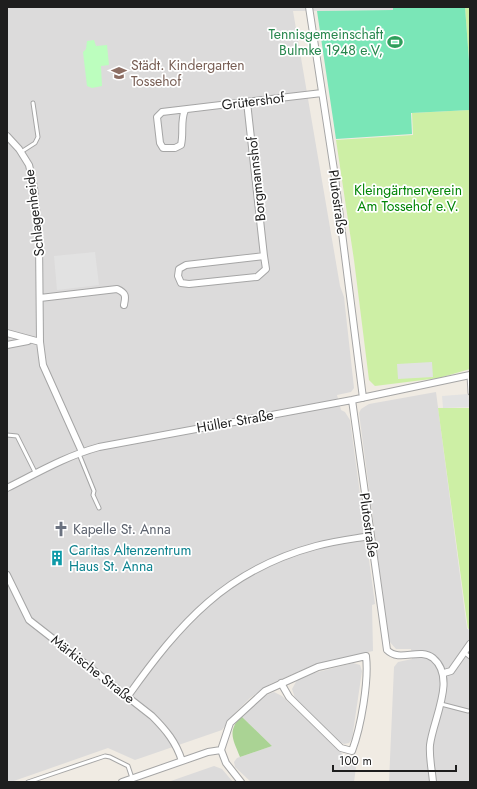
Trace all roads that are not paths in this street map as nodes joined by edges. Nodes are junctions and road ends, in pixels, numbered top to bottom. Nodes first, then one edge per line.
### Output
1 (309, 7) edge
2 (322, 93) junction
3 (247, 102) junction
4 (33, 103) dead end
5 (185, 110) junction
6 (7, 136) edge
7 (21, 152) junction
8 (264, 256) junction
9 (40, 298) junction
10 (124, 305) dead end
11 (7, 333) edge
12 (30, 340) junction
13 (40, 342) junction
14 (7, 344) edge
15 (470, 375) edge
16 (470, 393) edge
17 (362, 398) junction
18 (352, 400) junction
19 (7, 435) edge
20 (80, 452) junction
21 (36, 474) junction
22 (7, 488) edge
23 (99, 508) dead end
24 (370, 536) junction
25 (7, 575) edge
26 (470, 644) edge
27 (463, 651) junction
28 (470, 657) edge
29 (444, 673) junction
30 (281, 683) junction
31 (128, 696) junction
32 (440, 704) junction
33 (468, 711) dead end
34 (221, 750) junction
35 (182, 761) junction
36 (132, 778) junction
37 (28, 782) edge
38 (122, 782) edge
39 (241, 782) edge
40 (433, 782) edge

1 - 2 street, Plutostraße
2 - 3 street, Grütershof
2 - 17 street, Plutostraße
3 - 5 street, Grütershof
3 - 8 street, Borgmannshof
4 - 7 lane
5 - 5 street, Grütershof
6 - 7 street, Schlagenheide
7 - 9 street, Schlagenheide
8 - 8 street, Borgmannshof
9 - 10 street
9 - 13 street, Schlagenheide
11 - 12 street
12 - 13 street
12 - 14 street
13 - 20 street, Schlagenheide
15 - 16 lane
15 - 17 street, Hüller Straße
17 - 18 street, Hüller Straße
18 - 20 street, Hüller Straße
18 - 24 street, Plutostraße
19 - 21 lane
20 - 21 street, Hüller Straße
20 - 23 lane
21 - 22 street, Hüller Straße
24 - 29 street, Plutostraße
24 - 31 street
25 - 31 street, Märkische Straße
26 - 27 street
27 - 28 lane
27 - 29 street
29 - 32 street
30 - 30 street
30 - 34 street
31 - 35 street, Märkische Straße
32 - 33 lane
32 - 40 street
34 - 35 street
34 - 39 street
35 - 36 street
36 - 37 lane
36 - 38 street

